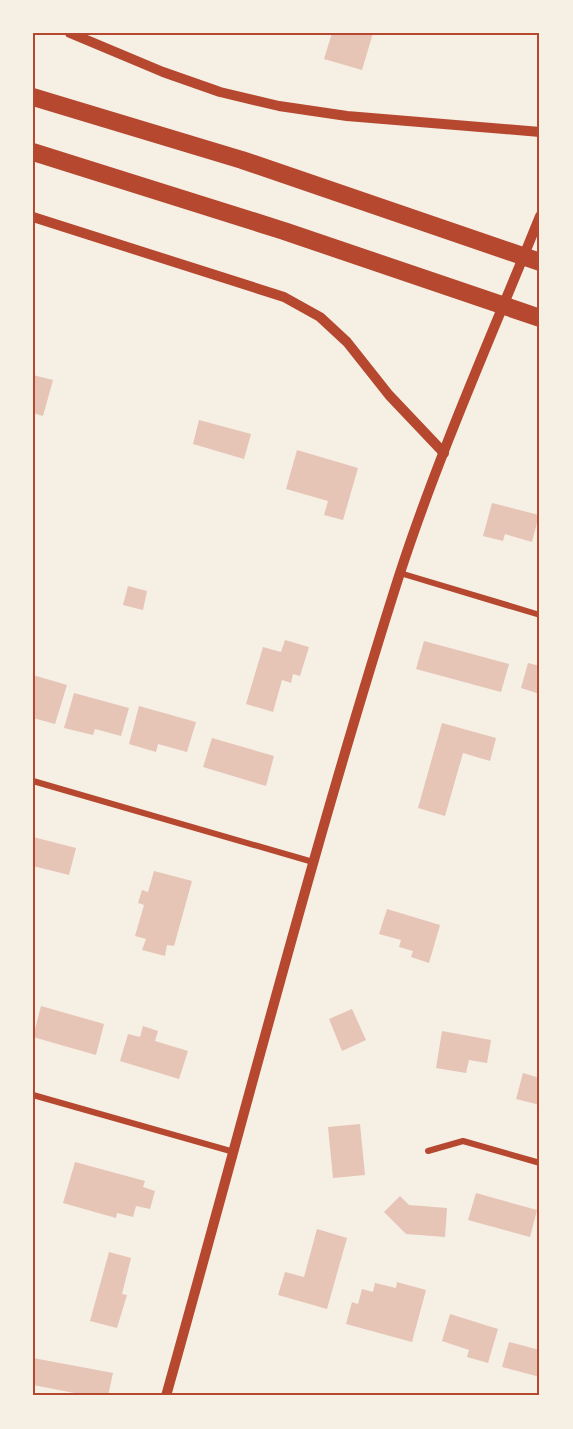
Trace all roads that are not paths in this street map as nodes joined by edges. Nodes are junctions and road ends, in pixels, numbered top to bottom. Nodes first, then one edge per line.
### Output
1 (70, 33) edge
2 (33, 97) edge
3 (540, 132) edge
4 (33, 152) edge
5 (540, 216) edge
6 (33, 217) edge
7 (540, 262) edge
8 (540, 318) edge
9 (444, 453) junction
10 (400, 573) junction
11 (540, 615) edge
12 (33, 780) edge
13 (313, 862) junction
14 (33, 1095) edge
15 (428, 1150) dead end
16 (234, 1152) junction
17 (540, 1163) edge
18 (166, 1396) edge

1 - 3 street
2 - 7 highway
4 - 8 highway
5 - 9 street
6 - 9 street
9 - 10 street
10 - 11 street
10 - 13 street
12 - 13 street
13 - 16 street
14 - 16 street
15 - 17 street
16 - 18 street

